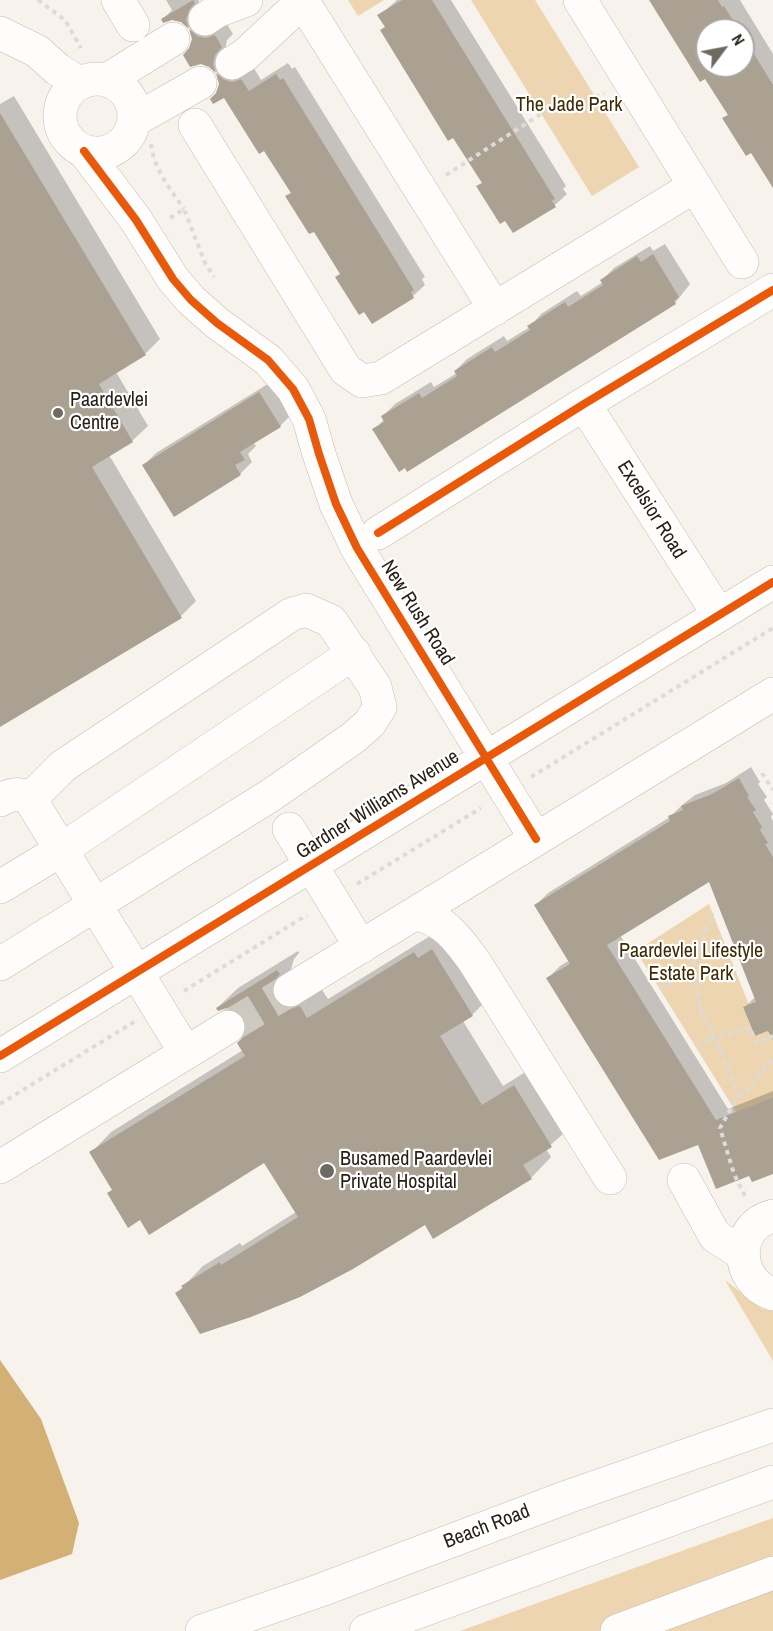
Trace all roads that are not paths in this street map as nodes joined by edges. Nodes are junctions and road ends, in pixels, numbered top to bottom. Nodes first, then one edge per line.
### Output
1 (246, 0) edge
2 (580, 0) edge
3 (302, 1) edge
4 (205, 19) dead end
5 (4, 35) edge
6 (173, 39) dead end
7 (232, 63) dead end
8 (93, 82) junction
9 (200, 83) dead end
10 (60, 113) junction
11 (195, 125) dead end
12 (127, 133) junction
13 (84, 151) junction
14 (695, 186) junction
15 (136, 220) junction
16 (742, 262) dead end
17 (773, 290) edge
18 (495, 309) junction
19 (584, 404) junction
20 (378, 533) dead end
21 (773, 582) edge
22 (719, 615) junction
23 (354, 653) junction
24 (773, 694) edge
25 (486, 758) junction
26 (15, 800) edge
27 (289, 829) dead end
28 (536, 839) junction
29 (61, 850) junction
30 (312, 865) junction
31 (0, 887) edge
32 (96, 906) junction
33 (414, 914) junction
34 (361, 947) junction
35 (0, 964) edge
36 (137, 972) junction
37 (290, 990) tunnel mouth
38 (228, 1027) tunnel mouth
39 (186, 1053) junction
40 (0, 1056) edge
41 (0, 1167) edge
42 (609, 1178) dead end
43 (684, 1180) dead end
44 (766, 1220) edge
45 (743, 1254) junction
46 (773, 1294) edge
47 (773, 1425) edge
48 (773, 1482) edge
49 (773, 1574) edge
50 (202, 1631) edge
51 (366, 1631) edge
52 (617, 1631) edge

1 - 4 street
2 - 14 street
3 - 7 street
3 - 18 street
5 - 8 street, New Rush Road
5 - 10 street, New Rush Road
6 - 8 street
8 - 10 street
8 - 12 street, New Rush Road
9 - 12 street
10 - 13 street, New Rush Road
11 - 18 street
12 - 13 street
12 - 15 street, New Rush Road
13 - 15 street, New Rush Road
14 - 16 street
14 - 18 street
15 - 25 street, New Rush Road
17 - 19 street
19 - 20 street
19 - 22 street, Excelsior Road
21 - 22 street, Gardner Williams Avenue
22 - 25 street, Gardner Williams Avenue
23 - 26 street
23 - 29 street
23 - 32 street
24 - 28 street
25 - 28 street, New Rush Road
25 - 30 street, Gardner Williams Avenue
26 - 29 street
27 - 30 street
28 - 33 street
29 - 31 street
29 - 32 street
30 - 34 street
30 - 36 street, Gardner Williams Avenue
32 - 35 street
32 - 36 street
33 - 34 street
33 - 42 street
34 - 37 street
36 - 39 street
36 - 40 street, Gardner Williams Avenue
38 - 39 street
39 - 41 street
43 - 45 street
44 - 45 street
45 - 46 street
47 - 50 street, Beach Road
48 - 51 street
49 - 52 street

